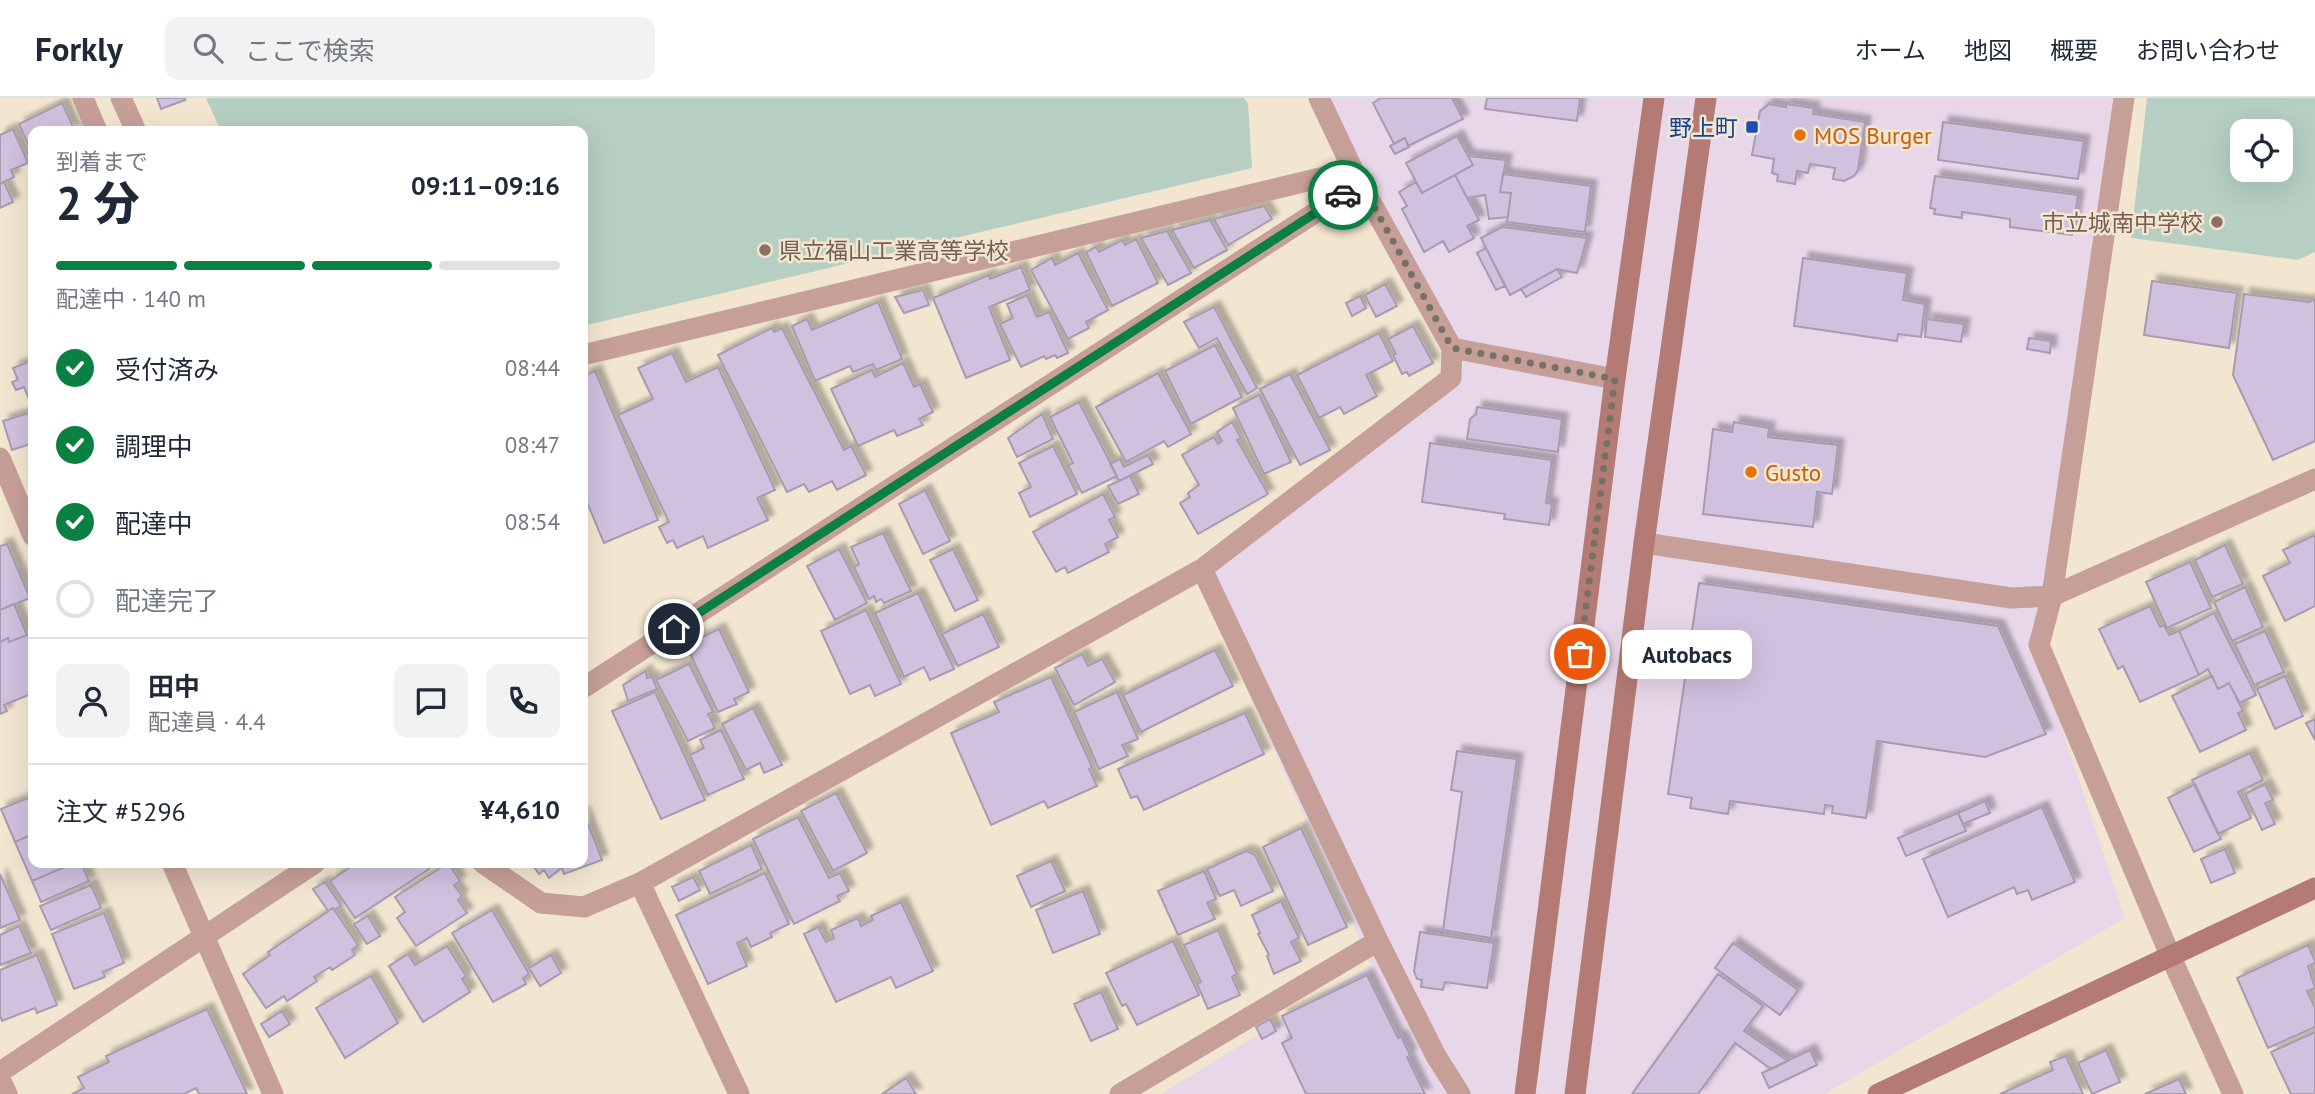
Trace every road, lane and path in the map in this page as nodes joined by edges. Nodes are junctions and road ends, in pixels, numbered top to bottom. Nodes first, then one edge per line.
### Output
1 (83, 98) edge
2 (121, 98) edge
3 (1319, 98) edge
4 (1654, 98) edge
5 (1706, 98) edge
6 (2124, 98) edge
7 (95, 126) edge
8 (134, 126) edge
9 (1357, 176) junction
10 (1452, 348) junction
11 (588, 354) edge
12 (1615, 379) junction
13 (0, 458) edge
14 (2315, 479) edge
15 (28, 524) edge
16 (1644, 543) junction
17 (1202, 569) junction
18 (2052, 596) junction
19 (588, 685) edge
20 (174, 868) edge
21 (307, 868) edge
22 (490, 868) edge
23 (640, 883) junction
24 (2315, 888) edge
25 (204, 936) junction
26 (1378, 941) junction
27 (2170, 955) junction
28 (0, 1072) edge
29 (0, 1079) edge
30 (7, 1094) edge
31 (273, 1094) edge
32 (739, 1094) edge
33 (1120, 1094) edge
34 (1460, 1094) edge
35 (1525, 1094) edge
36 (1575, 1094) edge
37 (1878, 1094) edge
38 (2234, 1094) edge

1 - 7 street
2 - 8 street
3 - 9 street
4 - 12 street
5 - 16 street
6 - 18 street
9 - 10 street
9 - 11 street
9 - 19 street
10 - 12 street
10 - 17 street
12 - 35 street
13 - 15 street
14 - 18 street
16 - 18 street
16 - 36 street
17 - 23 street
17 - 26 street
18 - 27 street
20 - 25 street
21 - 25 street
22 - 23 street
23 - 32 street
24 - 27 street
25 - 28 street
25 - 31 street
26 - 33 street
26 - 34 street
27 - 37 street
27 - 38 street
29 - 30 street

